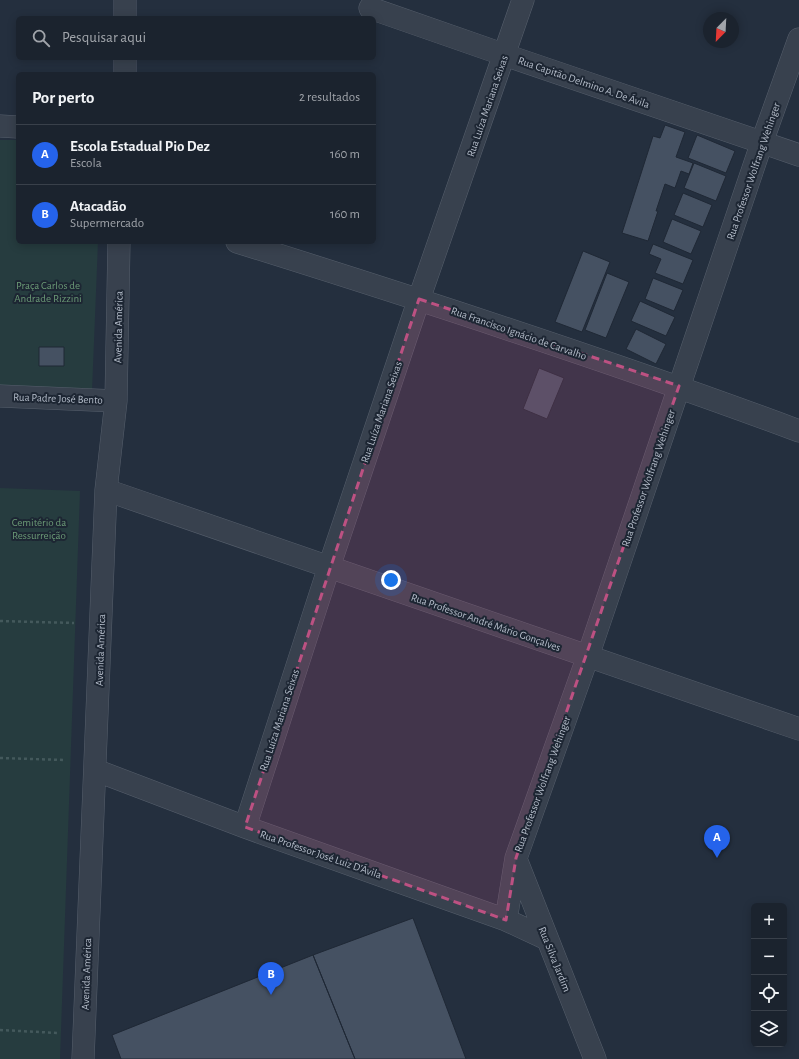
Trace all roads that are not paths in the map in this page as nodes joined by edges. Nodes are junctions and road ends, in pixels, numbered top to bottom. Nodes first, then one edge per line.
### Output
1 (125, 0) edge
2 (523, 0) edge
3 (370, 8) dead end
4 (125, 16) edge
5 (799, 39) edge
6 (505, 55) junction
7 (125, 60) edge
8 (124, 72) edge
9 (0, 126) edge
10 (16, 126) edge
11 (762, 142) junction
12 (799, 155) edge
13 (120, 244) edge
14 (243, 244) edge
15 (419, 299) junction
16 (679, 386) junction
17 (0, 396) edge
18 (116, 401) junction
19 (799, 431) edge
20 (106, 490) junction
21 (329, 567) junction
22 (588, 656) junction
23 (799, 729) edge
24 (95, 770) junction
25 (245, 827) junction
26 (516, 858) junction
27 (506, 920) junction
28 (547, 939) junction
29 (83, 1059) edge
30 (595, 1059) edge

1 - 4 street
2 - 6 street, Rua Luíza Mariana Seixas
3 - 6 street, Rua Capitão Delmino A. De Ávila
5 - 11 street, Rua Professor Wolfrang Wehinger
6 - 11 street, Rua Capitão Delmino A. De Ávila
6 - 15 street, Rua Luíza Mariana Seixas
7 - 8 street
9 - 10 street
11 - 12 street, Rua Capitão Delmino A. De Ávila
11 - 16 street, Rua Professor Wolfrang Wehinger
13 - 18 street, Avenida América
14 - 15 street, Rua Francisco Ignácio de Carvalho
15 - 16 street, Rua Francisco Ignácio de Carvalho
15 - 21 street, Rua Luíza Mariana Seixas
16 - 19 street, Rua Francisco Ignácio de Carvalho
16 - 22 street, Rua Professor Wolfrang Wehinger
17 - 18 street, Rua Padre José Bento
18 - 20 street, Avenida América
20 - 21 street, Rua Professor André Mário Gonçalves
20 - 24 street, Avenida América
21 - 22 street, Rua Professor André Mário Gonçalves
21 - 25 street, Rua Luíza Mariana Seixas
22 - 23 street, Rua Professor André Mário Gonçalves
22 - 26 street, Rua Professor Wolfrang Wehinger
24 - 25 street, Rua Professor José Luiz D'Ávila
24 - 29 street, Avenida América
25 - 27 street, Rua Professor José Luiz D'Ávila
26 - 27 street, Rua Professor Wolfrang Wehinger
26 - 28 street, Rua Silva Jardim
27 - 28 street, Rua Professor José Luiz D'Ávila
28 - 30 street, Rua Silva Jardim

